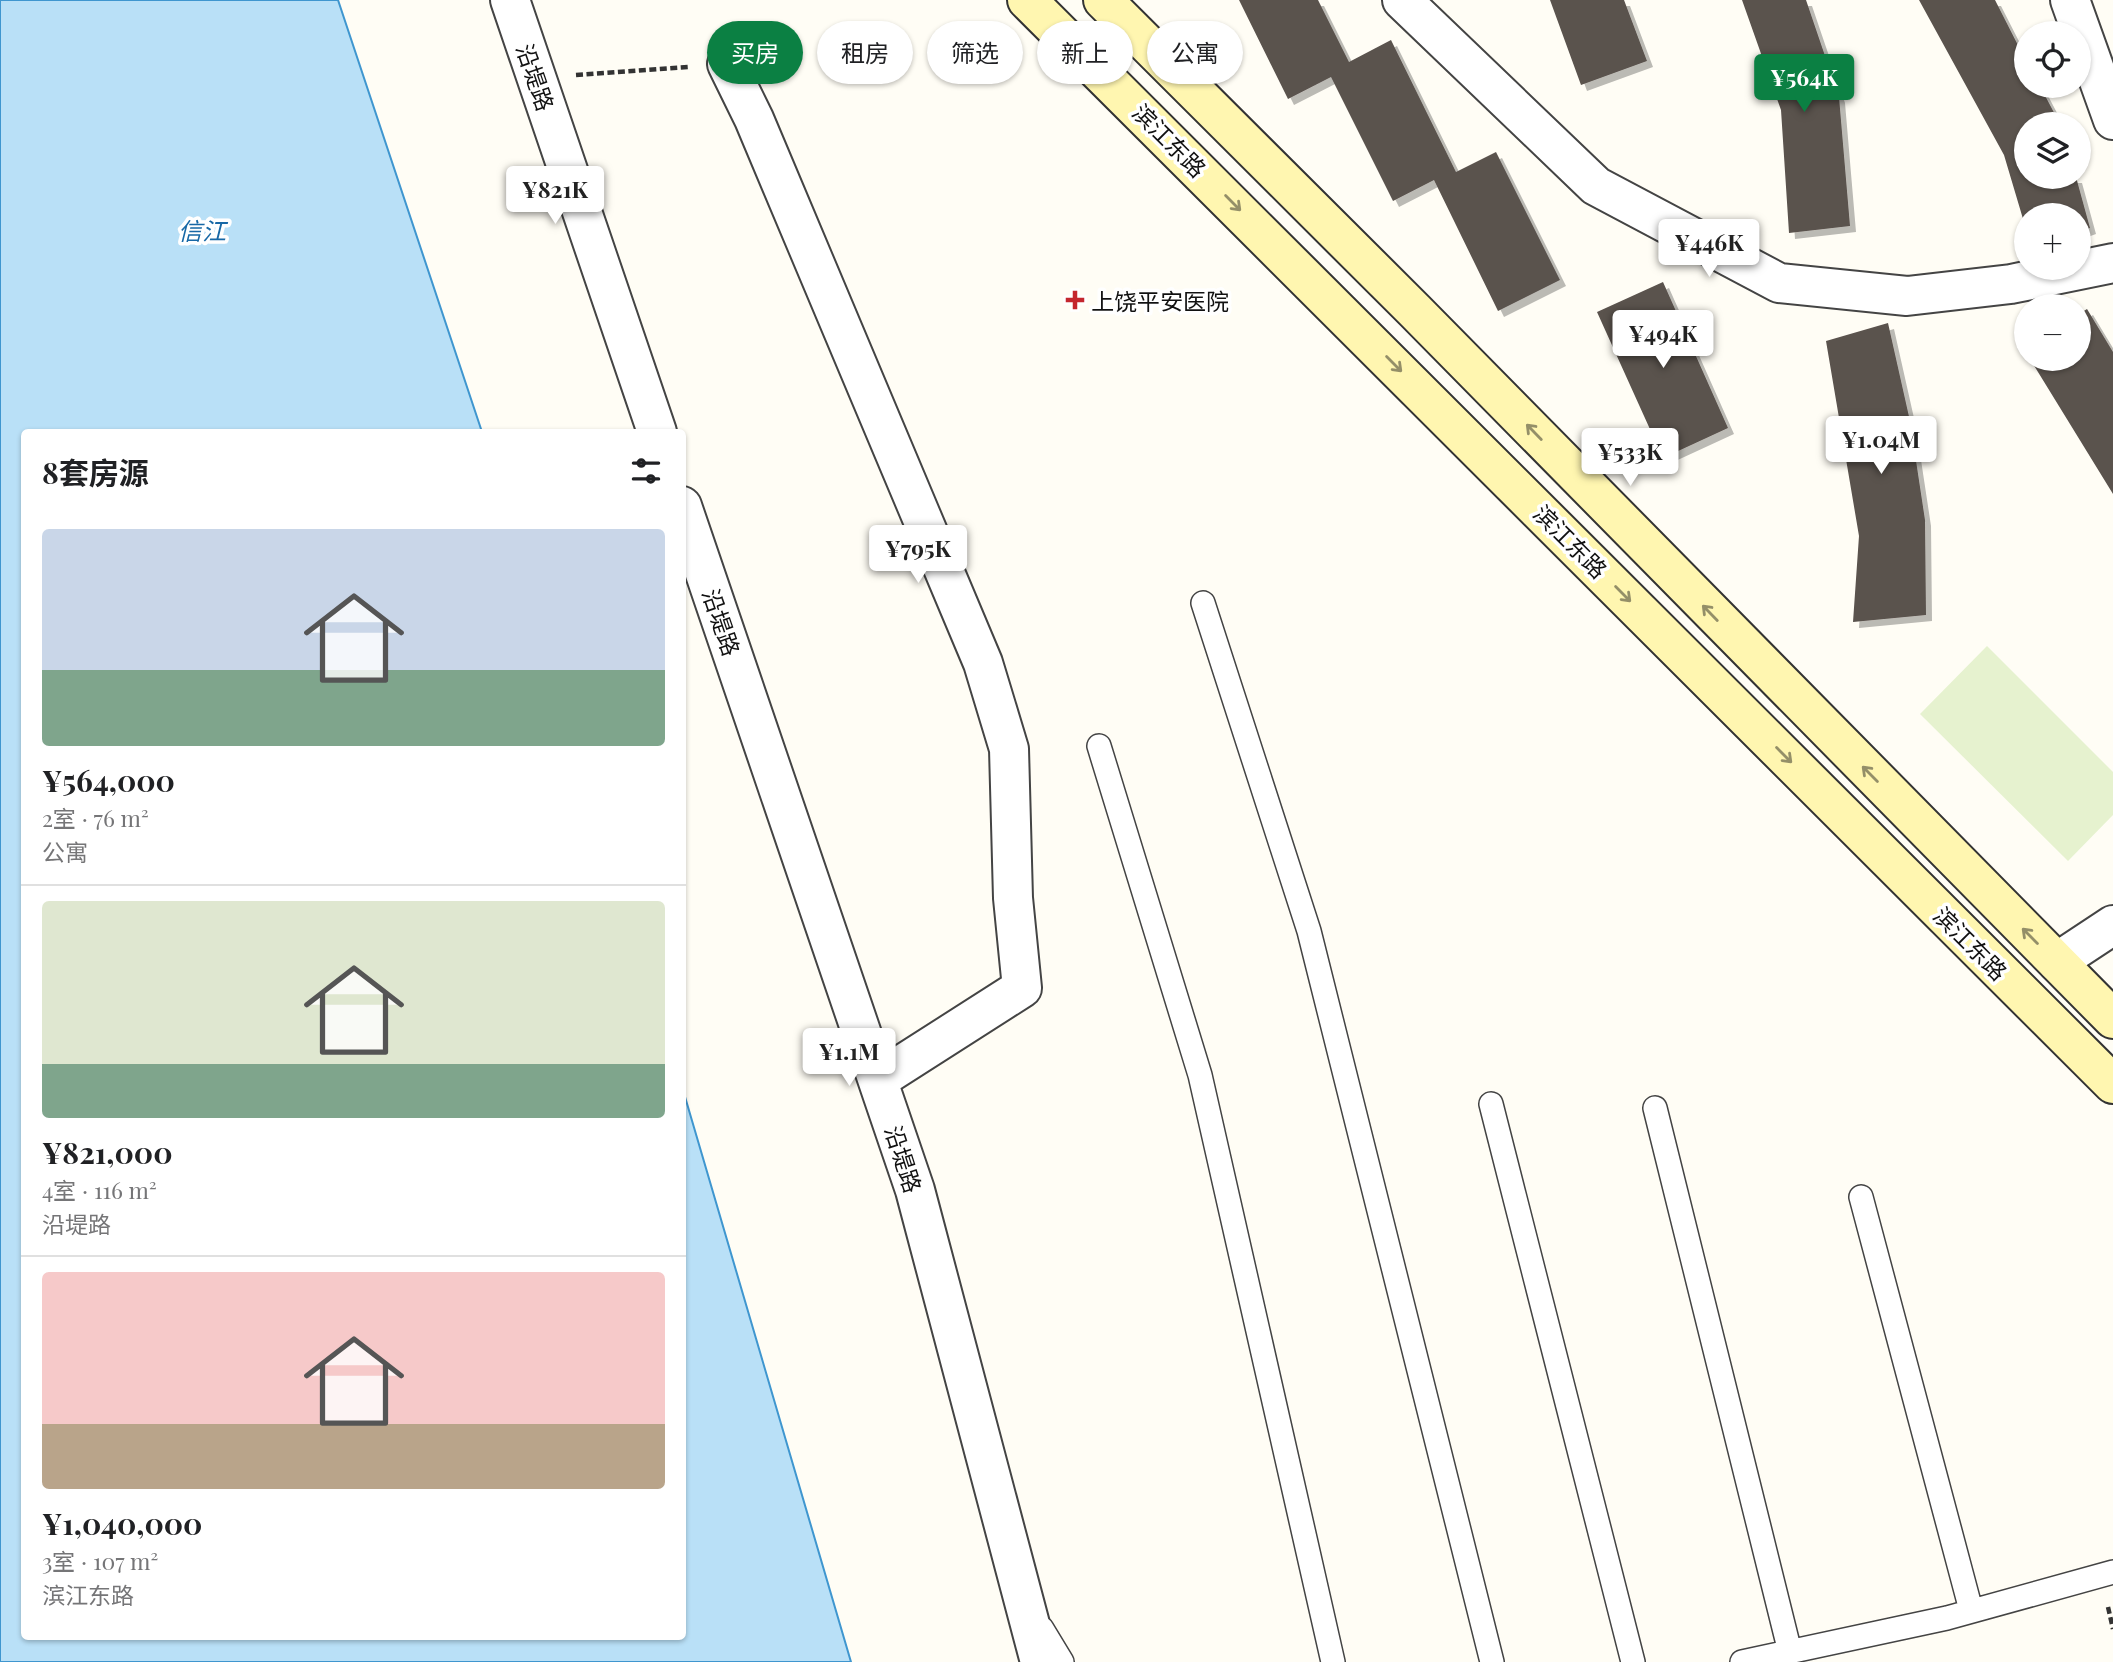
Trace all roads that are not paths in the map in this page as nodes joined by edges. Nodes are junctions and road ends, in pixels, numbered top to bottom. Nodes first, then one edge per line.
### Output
1 (510, 0) edge
2 (1027, 0) edge
3 (1103, 0) edge
4 (1402, 0) edge
5 (2070, 0) edge
6 (737, 84) edge
7 (2113, 120) edge
8 (2113, 263) edge
9 (656, 429) edge
10 (686, 518) edge
11 (1203, 603) dead end
12 (1099, 746) dead end
13 (2113, 925) edge
14 (2057, 962) junction
15 (2113, 1019) edge
16 (878, 1080) junction
17 (2113, 1084) edge
18 (1491, 1104) dead end
19 (1655, 1108) dead end
20 (1861, 1197) dead end
21 (2113, 1572) edge
22 (1023, 1597) junction
23 (1971, 1610) junction
24 (1790, 1652) junction
25 (1040, 1662) edge
26 (1062, 1662) edge
27 (1333, 1662) edge
28 (1492, 1662) edge
29 (1633, 1662) edge
30 (1742, 1662) edge

1 - 9 street, 沿堤路
2 -> 17 main road, 滨江东路
14 -> 3 main road, 滨江东路
4 - 8 street
5 - 7 street
6 - 16 street
10 - 16 street, 沿堤路
11 - 28 lane
12 - 27 lane
13 - 14 street
14 - 15 main road, 滨江东路
16 - 22 street, 沿堤路
18 - 29 lane
19 - 24 lane
20 - 23 lane
21 - 23 lane
22 - 25 street, 沿堤路
22 - 26 lane
23 - 24 lane
24 - 30 lane

